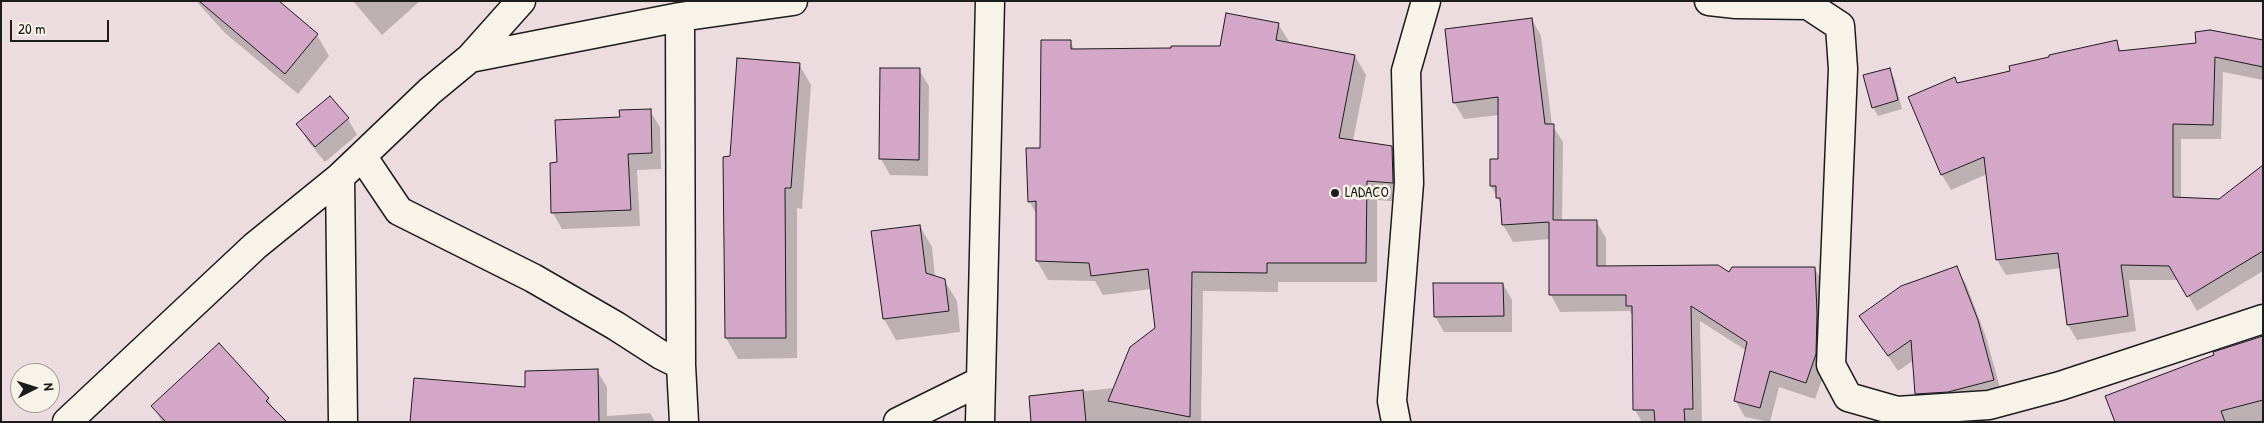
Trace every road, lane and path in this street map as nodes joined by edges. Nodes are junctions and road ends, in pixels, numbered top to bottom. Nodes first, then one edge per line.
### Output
1 (521, 1) edge
2 (793, 1) edge
3 (990, 1) edge
4 (1426, 1) edge
5 (1709, 1) edge
6 (1736, 3) edge
7 (680, 17) junction
8 (470, 58) junction
9 (362, 156) junction
10 (340, 177) junction
11 (2263, 319) edge
12 (681, 365) junction
13 (981, 381) junction
14 (68, 422) edge
15 (343, 422) edge
16 (684, 422) edge
17 (898, 422) edge
18 (980, 422) edge
19 (1396, 422) edge

1 - 8 street
2 - 7 street
3 - 13 street
4 - 19 street
5 - 6 street
6 - 11 street
7 - 8 street
7 - 12 street
8 - 9 street
9 - 10 street
9 - 12 street
10 - 14 street
10 - 15 street
12 - 16 street
13 - 17 street
13 - 18 street

